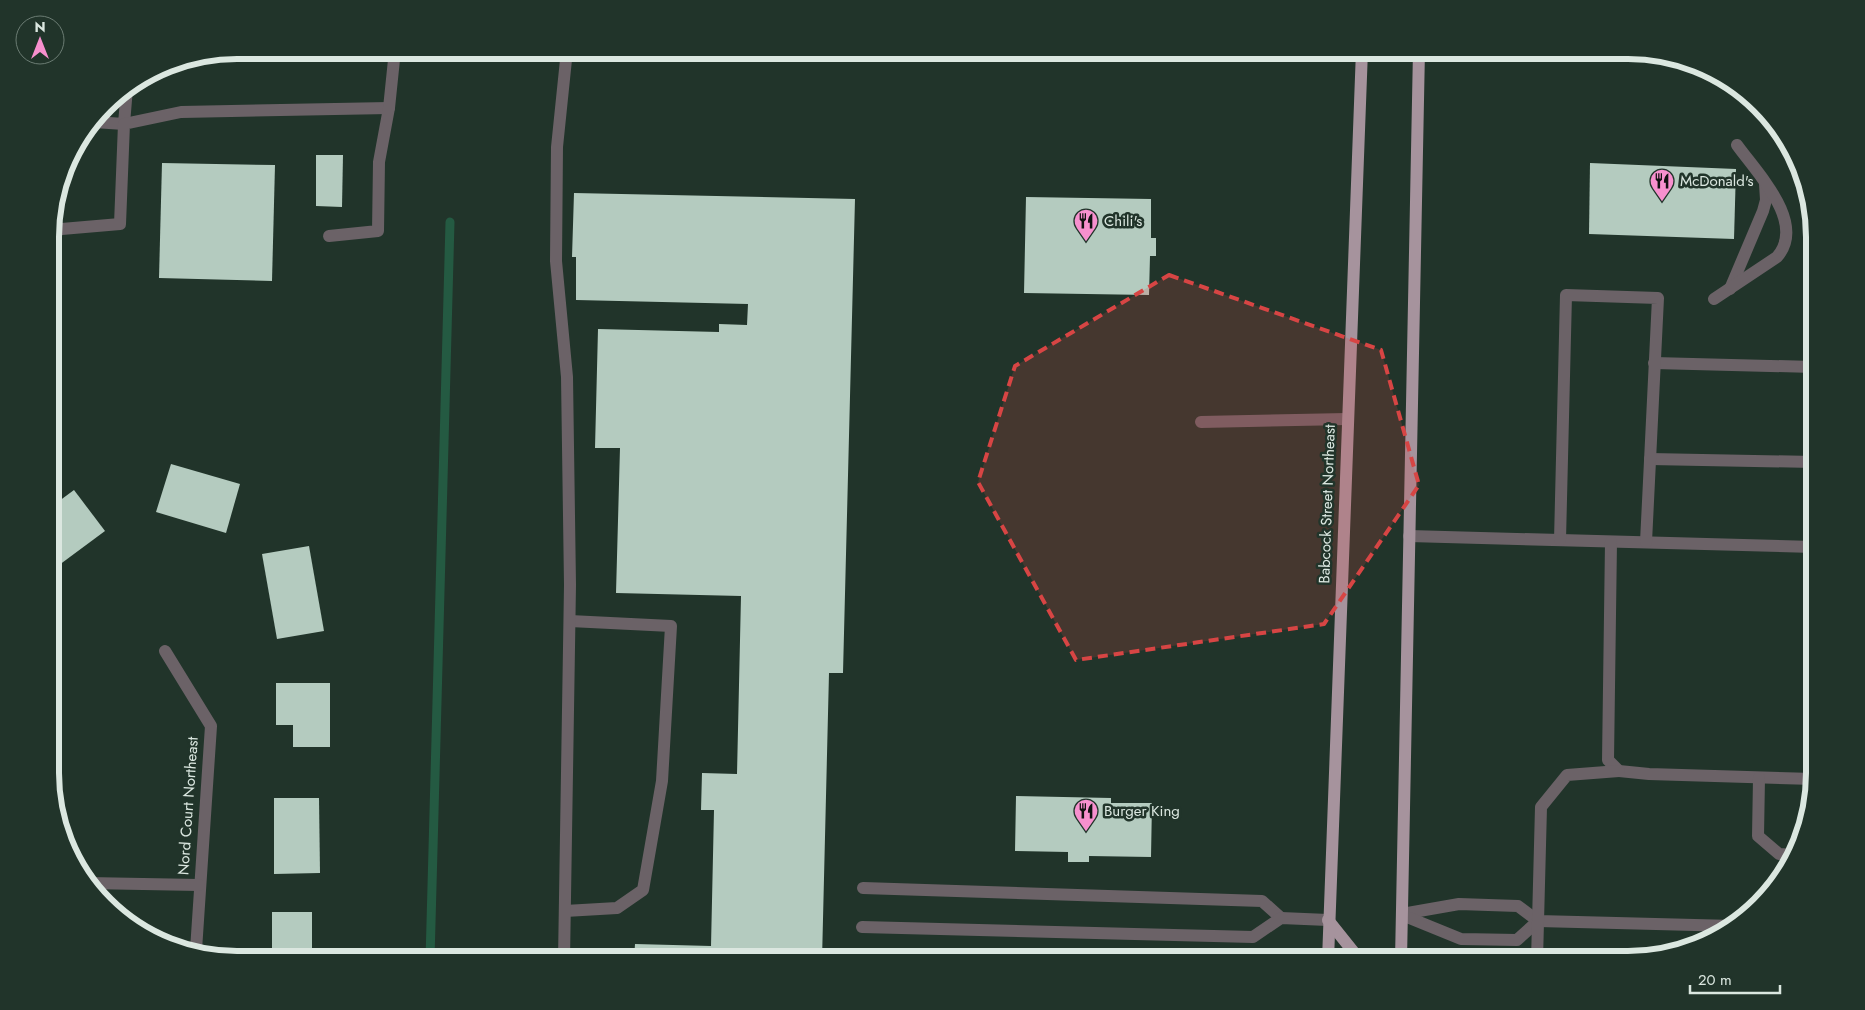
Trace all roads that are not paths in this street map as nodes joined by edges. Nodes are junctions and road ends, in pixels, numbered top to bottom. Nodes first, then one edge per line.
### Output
1 (395, 59) edge
2 (566, 59) edge
3 (1362, 59) edge
4 (1419, 59) edge
5 (126, 98) edge
6 (389, 108) junction
7 (101, 122) edge
8 (124, 124) junction
9 (1737, 145) dead end
10 (1765, 184) junction
11 (59, 229) edge
12 (329, 236) dead end
13 (1730, 289) junction
14 (1714, 299) dead end
15 (1654, 363) junction
16 (1806, 367) edge
17 (1347, 418) junction
18 (1201, 422) dead end
19 (1650, 459) junction
20 (1806, 462) edge
21 (1409, 536) junction
22 (1560, 540) junction
23 (1611, 542) junction
24 (1646, 542) junction
25 (1806, 547) edge
26 (570, 621) junction
27 (165, 651) dead end
28 (1619, 771) junction
29 (1759, 778) junction
30 (1806, 779) edge
31 (1787, 854) edge
32 (98, 883) edge
33 (199, 885) junction
34 (863, 888) dead end
35 (565, 911) junction
36 (1402, 914) junction
37 (1281, 918) junction
38 (1328, 920) junction
39 (1538, 921) junction
40 (1719, 926) edge
41 (862, 927) dead end
42 (196, 946) edge
43 (564, 951) edge
44 (1328, 951) edge
45 (1353, 951) edge
46 (1401, 951) edge
47 (1537, 951) edge

1 - 6 street
2 - 26 street
3 - 17 main road, Babcock Street Northeast
4 - 21 main road
5 - 8 street
6 - 8 street
6 - 12 street
7 - 8 street
8 - 11 street
9 - 10 street
10 - 13 street
10 - 13 street
13 - 14 street
15 - 16 street
15 - 19 street
15 - 22 street
17 - 18 street
17 - 38 main road, Babcock Street Northeast
19 - 20 street
19 - 24 street
21 - 22 street
21 - 36 main road
22 - 23 street
23 - 24 street
23 - 28 street
24 - 25 street
26 - 35 street
26 - 35 street
27 - 33 street, Nord Court Northeast
28 - 29 street
28 - 39 street
29 - 30 street
29 - 31 street
32 - 33 street
33 - 42 street, Nord Court Northeast
34 - 37 street
35 - 43 street
36 - 39 street
36 - 39 street
36 - 46 main road
37 - 38 street
37 - 41 street
38 - 44 main road, Babcock Street Northeast
38 - 45 main road
39 - 40 street
39 - 47 street

